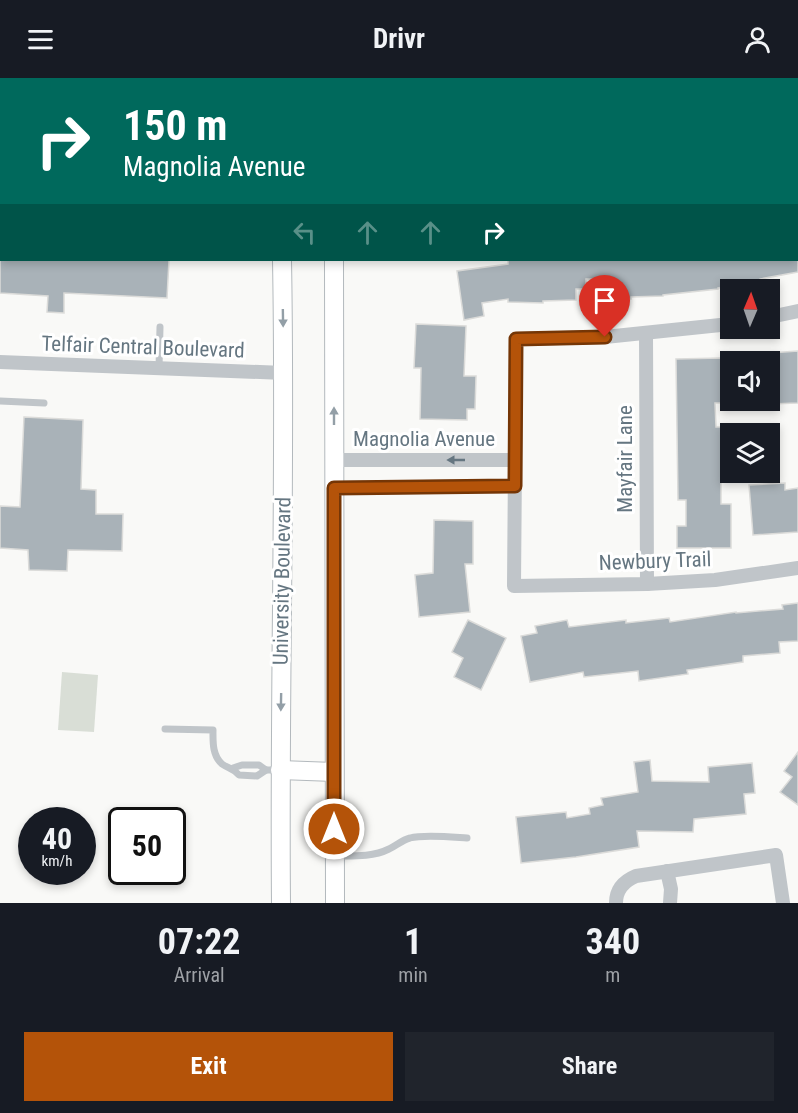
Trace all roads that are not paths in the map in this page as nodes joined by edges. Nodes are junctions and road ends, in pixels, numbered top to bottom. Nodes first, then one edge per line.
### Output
1 (282, 261) edge
2 (334, 261) edge
3 (798, 311) edge
4 (780, 315) edge
5 (720, 325) edge
6 (160, 327) dead end
7 (646, 333) junction
8 (0, 362) edge
9 (159, 368) junction
10 (284, 373) junction
11 (0, 401) edge
12 (44, 403) dead end
13 (334, 460) junction
14 (515, 460) junction
15 (515, 486) junction
16 (334, 488) junction
17 (798, 568) edge
18 (647, 584) junction
19 (165, 729) dead end
20 (273, 770) junction
21 (334, 772) junction
22 (467, 838) dead end
23 (335, 856) junction
24 (667, 871) junction
25 (281, 903) edge
26 (335, 903) edge
27 (616, 903) edge
28 (670, 903) edge
29 (783, 903) edge

1 -> 10 main road, University Boulevard
13 -> 2 main road
3 - 4 street
5 - 7 street
6 - 9 lane
7 - 14 street
7 - 18 street, Mayfair Lane
8 - 9 street, Telfair Central Boulevard
9 - 10 street, Telfair Central Boulevard
10 -> 20 main road, University Boulevard
11 - 12 lane
14 -> 13 street, Magnolia Avenue
13 - 16 main road
14 - 15 street
15 - 16 street
15 - 18 street, Newbury Trail
16 - 21 main road
17 - 18 street, Newbury Trail
19 - 20 lane
20 - 21 main road
20 - 25 main road, University Boulevard
21 - 23 main road
22 - 23 lane
23 - 26 main road
24 - 27 street
24 - 28 street
24 - 29 street

